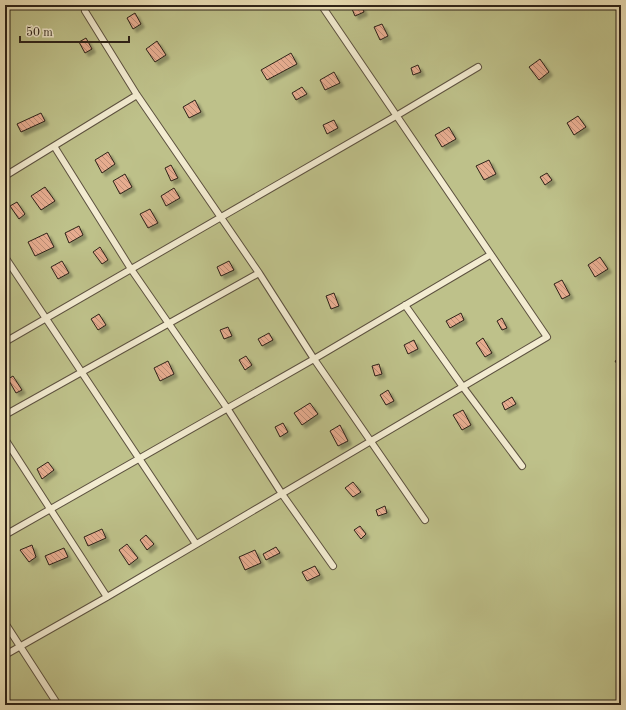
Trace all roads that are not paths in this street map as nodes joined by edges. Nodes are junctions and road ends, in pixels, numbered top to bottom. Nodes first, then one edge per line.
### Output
1 (324, 9) dead end
2 (85, 11) dead end
3 (478, 67) dead end
4 (137, 95) junction
5 (396, 116) junction
6 (54, 146) junction
7 (5, 176) edge
8 (220, 218) junction
9 (490, 255) junction
10 (5, 257) edge
11 (132, 269) junction
12 (259, 273) junction
13 (405, 304) junction
14 (46, 318) junction
15 (169, 323) junction
16 (5, 342) edge
17 (314, 359) junction
18 (82, 372) junction
19 (464, 387) junction
20 (227, 408) junction
21 (5, 415) edge
22 (5, 438) edge
23 (370, 442) junction
24 (140, 458) junction
25 (522, 466) dead end
26 (282, 494) junction
27 (50, 509) junction
28 (425, 520) dead end
29 (5, 535) edge
30 (196, 544) junction
31 (333, 566) dead end
32 (107, 597) junction
33 (5, 623) edge
34 (20, 646) junction
35 (5, 655) edge
36 (58, 705) edge

1 - 5 lane
2 - 4 lane
3 - 5 lane
4 - 6 lane
4 - 8 lane
5 - 8 lane
5 - 9 lane
6 - 7 lane
6 - 11 lane
8 - 11 lane
8 - 12 lane
9 - 13 lane
9 - 19 lane
10 - 14 lane
11 - 14 lane
11 - 15 lane
12 - 15 lane
12 - 17 lane
13 - 17 lane
13 - 19 lane
14 - 16 lane
14 - 18 lane
15 - 18 lane
15 - 20 lane
17 - 20 lane
17 - 23 lane
18 - 21 lane
18 - 24 lane
19 - 23 lane
19 - 25 lane
20 - 24 lane
20 - 26 lane
22 - 27 lane
23 - 26 lane
23 - 28 lane
24 - 27 lane
24 - 30 lane
26 - 30 lane
26 - 31 lane
27 - 29 lane
27 - 32 lane
30 - 32 lane
32 - 34 lane
33 - 34 lane
34 - 35 lane
34 - 36 lane

